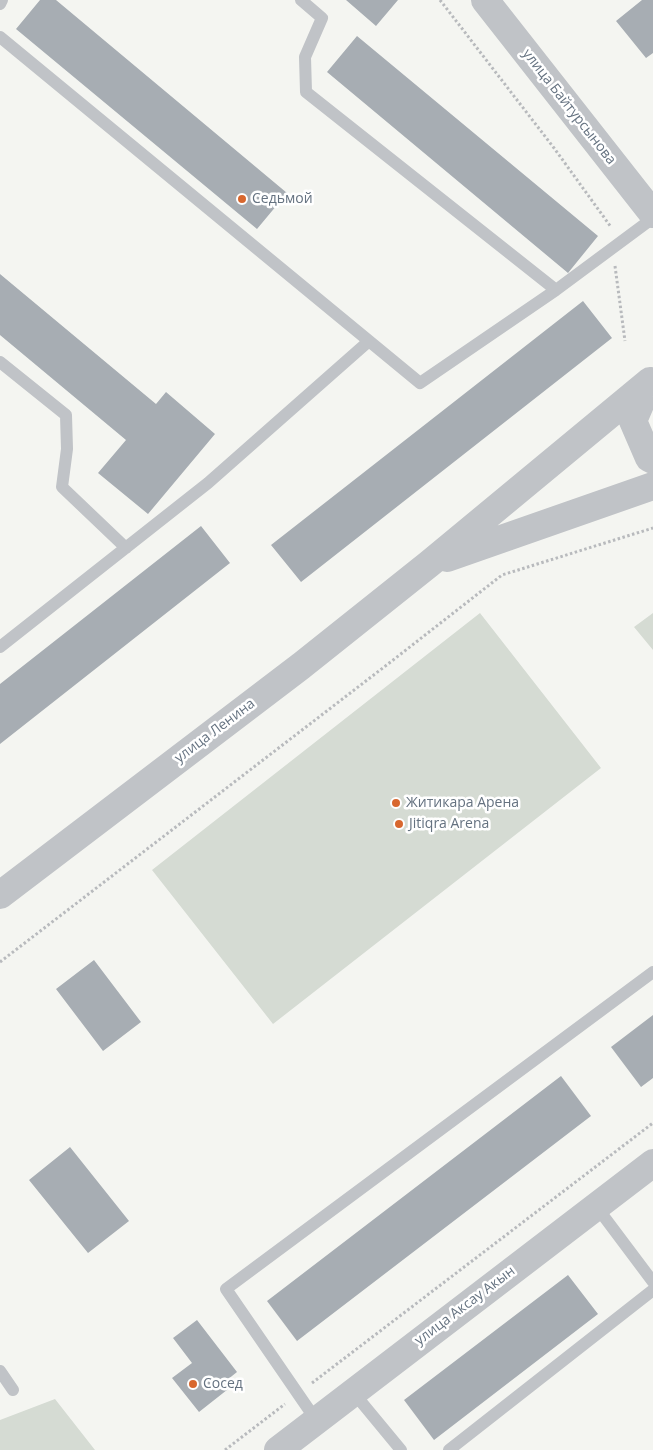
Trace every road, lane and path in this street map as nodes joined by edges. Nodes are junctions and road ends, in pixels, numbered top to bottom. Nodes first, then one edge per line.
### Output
1 (2, 0) edge
2 (301, 0) edge
3 (440, 0) edge
4 (485, 0) edge
5 (0, 4) edge
6 (0, 37) edge
7 (653, 216) edge
8 (613, 247) junction
9 (556, 290) junction
10 (369, 341) junction
11 (624, 341) dead end
12 (0, 362) edge
13 (652, 380) edge
14 (653, 460) edge
15 (653, 486) edge
16 (653, 528) edge
17 (126, 548) junction
18 (429, 564) junction
19 (0, 647) edge
20 (0, 895) edge
21 (0, 962) edge
22 (653, 972) edge
23 (653, 1123) edge
24 (653, 1163) edge
25 (596, 1206) junction
26 (653, 1282) edge
27 (653, 1290) edge
28 (0, 1371) edge
29 (13, 1390) dead end
30 (353, 1392) junction
31 (298, 1394) junction
32 (316, 1420) junction
33 (225, 1450) edge
34 (278, 1450) edge
35 (401, 1450) edge
36 (449, 1450) edge

1 - 5 lane
2 - 9 lane
3 - 8 path
4 - 7 street, улица Байтурсынова
6 - 10 lane
7 - 8 lane
8 - 9 lane
8 - 11 path
9 - 10 lane
10 - 17 lane
12 - 17 lane
13 - 14 street
13 - 18 street, улица Ленина
15 - 18 street
16 - 21 path
17 - 19 lane
18 - 20 street, улица Ленина
22 - 31 lane
23 - 31 path
24 - 25 street, улица Аксау Акын
25 - 26 lane
25 - 30 street, улица Аксау Акын
27 - 36 lane
28 - 29 lane
30 - 32 street, улица Аксау Акын
30 - 35 lane
31 - 32 lane
31 - 33 path
32 - 34 street, улица Аксау Акын

